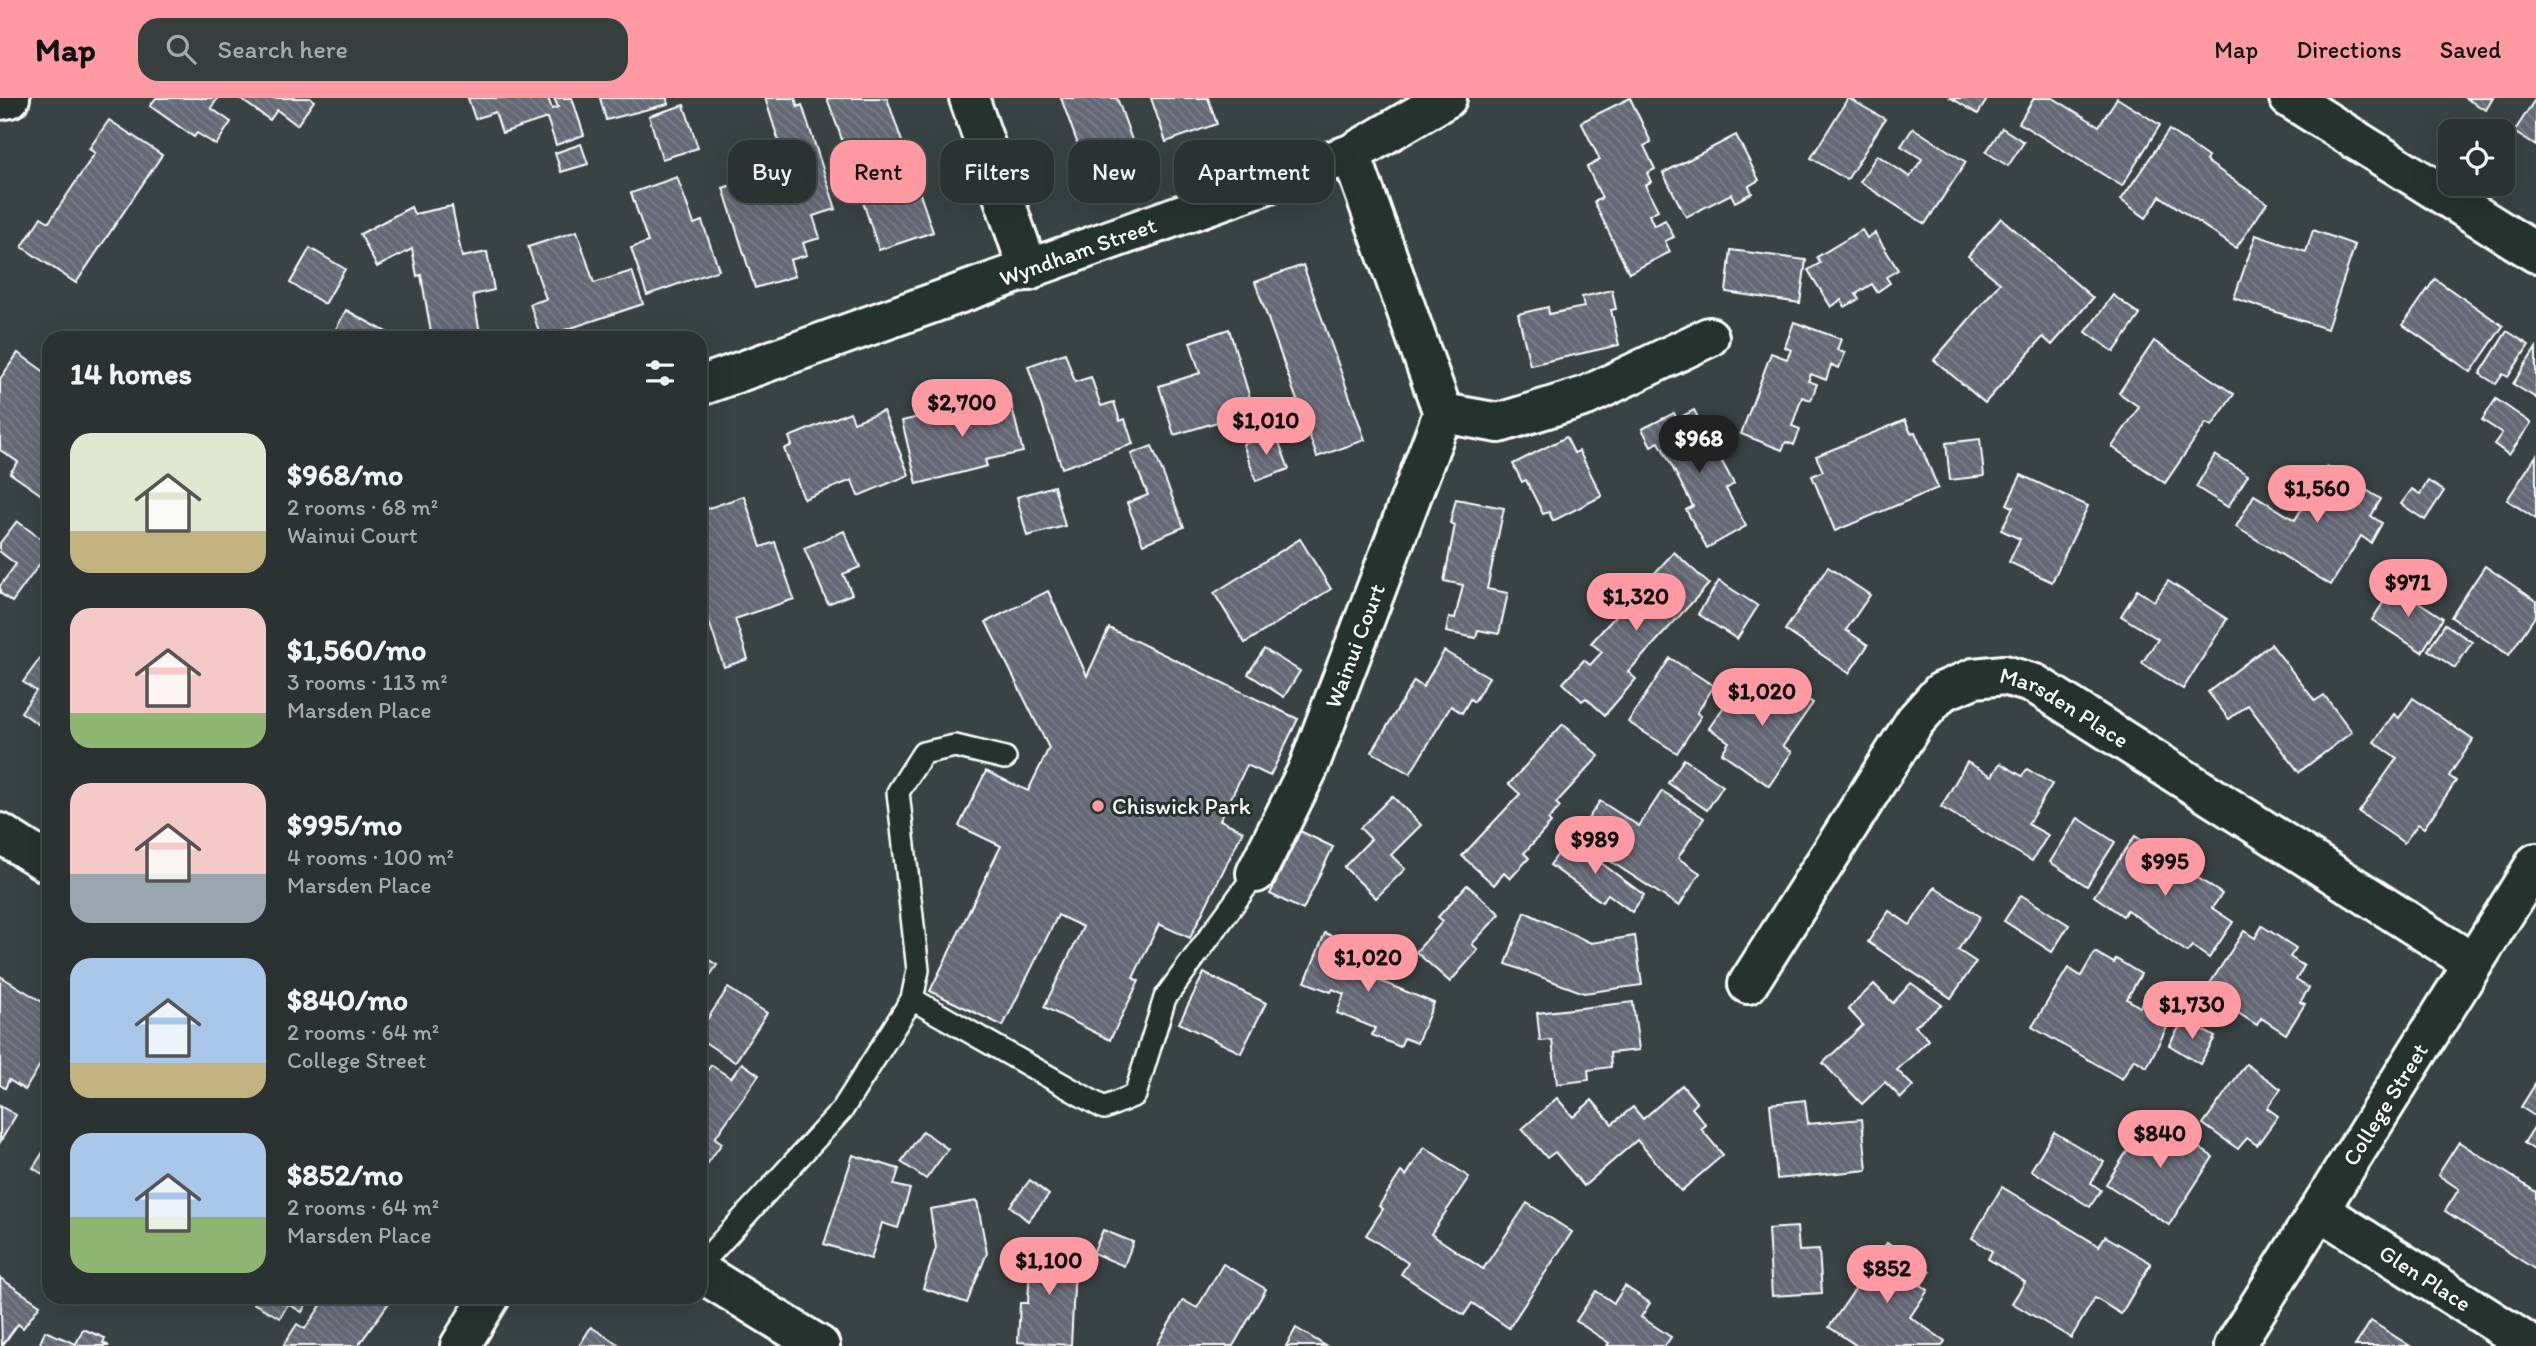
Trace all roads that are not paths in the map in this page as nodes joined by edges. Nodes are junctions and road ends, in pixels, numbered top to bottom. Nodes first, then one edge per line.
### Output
1 (10, 98) edge
2 (969, 98) edge
3 (1447, 98) edge
4 (2289, 98) edge
5 (0, 100) edge
6 (1351, 155) junction
7 (2536, 253) edge
8 (1029, 271) junction
9 (1709, 337) dead end
10 (707, 384) edge
11 (1443, 413) junction
12 (1004, 758) dead end
13 (0, 833) edge
14 (42, 860) edge
15 (2536, 863) edge
16 (1255, 873) joint
17 (2473, 963) junction
18 (1748, 984) dead end
19 (912, 999) junction
20 (2319, 1210) junction
21 (707, 1257) edge
22 (707, 1276) edge
23 (486, 1304) edge
24 (460, 1346) edge
25 (820, 1346) edge
26 (2234, 1346) edge
27 (2532, 1346) edge

1 - 5 street
2 - 8 street
3 - 6 street, Wyndham Street
4 - 7 street
6 - 8 street, Wyndham Street
6 - 11 street
8 - 10 street, Wyndham Street
9 - 11 street
11 - 16 street, Wainui Court
12 - 19 lane
13 - 14 street
15 - 17 street, College Street
16 - 19 lane
17 - 18 street, Marsden Place
17 - 20 street, College Street
19 - 21 lane
20 - 26 street, College Street
20 - 27 street, Glen Place
22 - 25 street
23 - 24 street

